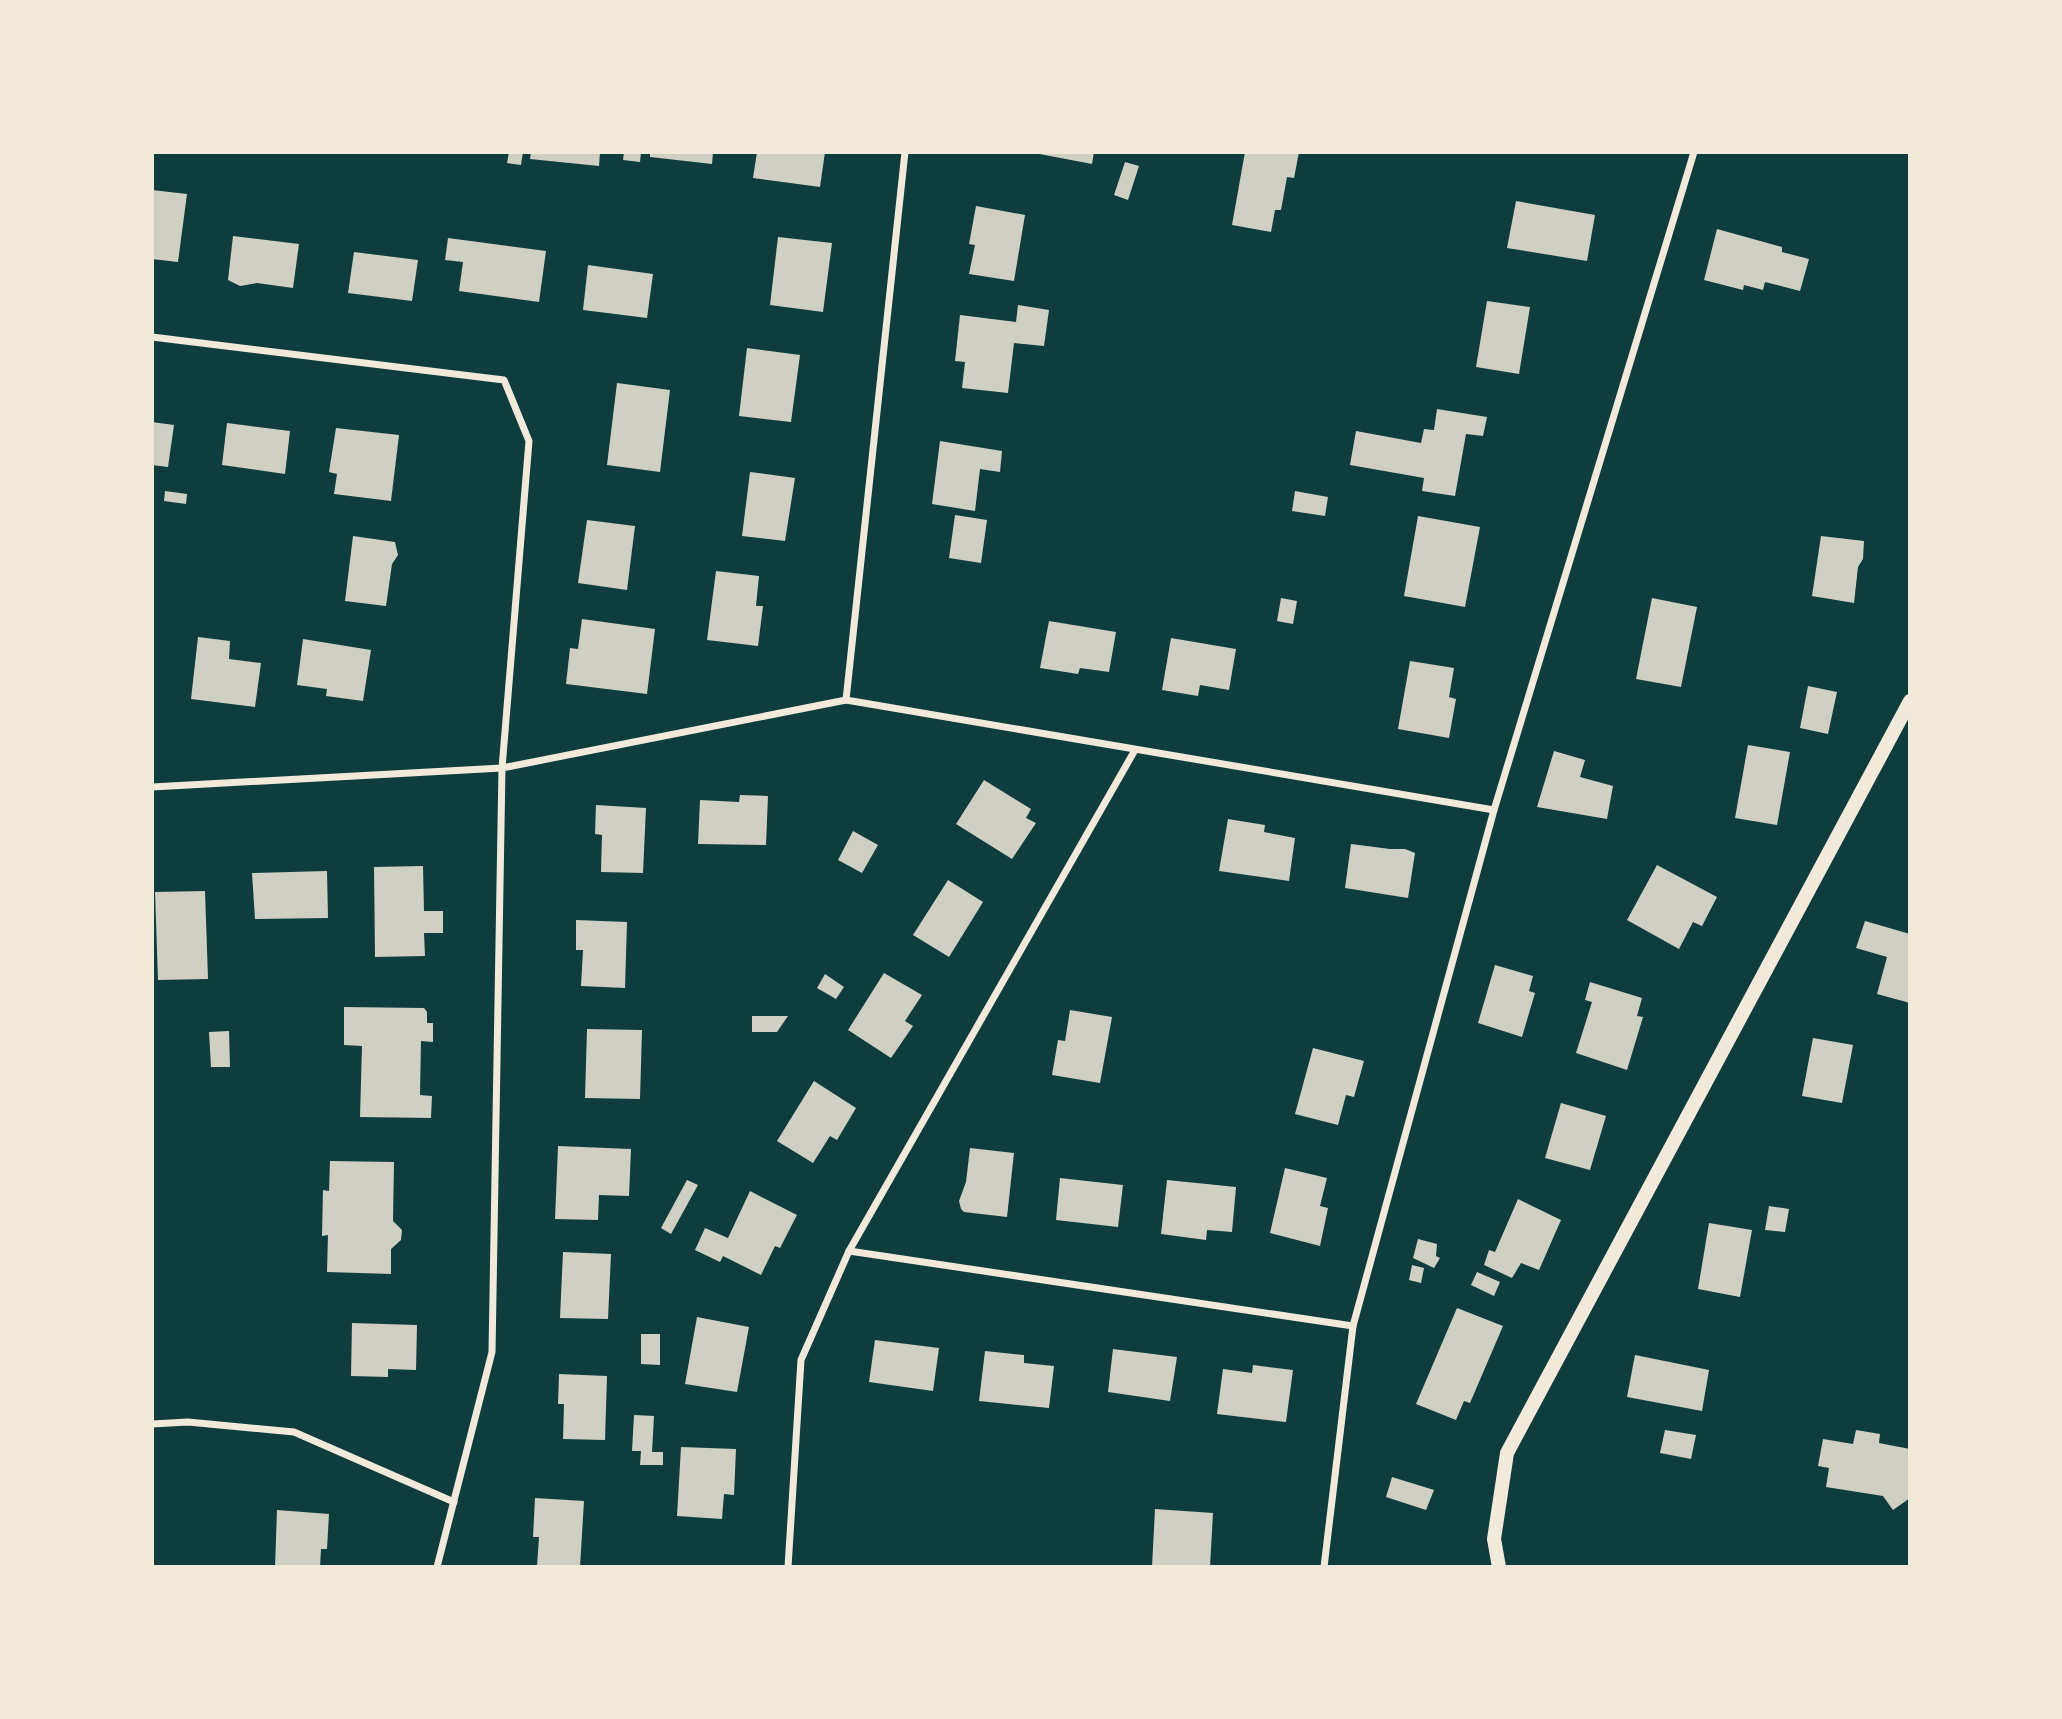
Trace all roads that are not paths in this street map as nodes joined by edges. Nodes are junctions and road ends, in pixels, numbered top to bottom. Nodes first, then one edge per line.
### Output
1 (905, 152) edge
2 (1694, 152) edge
3 (152, 337) edge
4 (846, 700) junction
5 (1910, 701) edge
6 (1135, 750) junction
7 (502, 768) junction
8 (152, 787) edge
9 (1494, 810) junction
10 (849, 1251) junction
11 (1353, 1326) junction
12 (152, 1424) edge
13 (454, 1502) junction
14 (437, 1567) edge
15 (788, 1567) edge
16 (1324, 1567) edge
17 (1499, 1567) edge

1 - 4 street
2 - 9 street
3 - 7 street
4 - 6 street
4 - 7 street
5 - 17 main road
6 - 9 street
6 - 10 street
7 - 8 street
7 - 13 street
9 - 11 street
10 - 11 street
10 - 15 street
11 - 16 street
12 - 13 street
13 - 14 street

